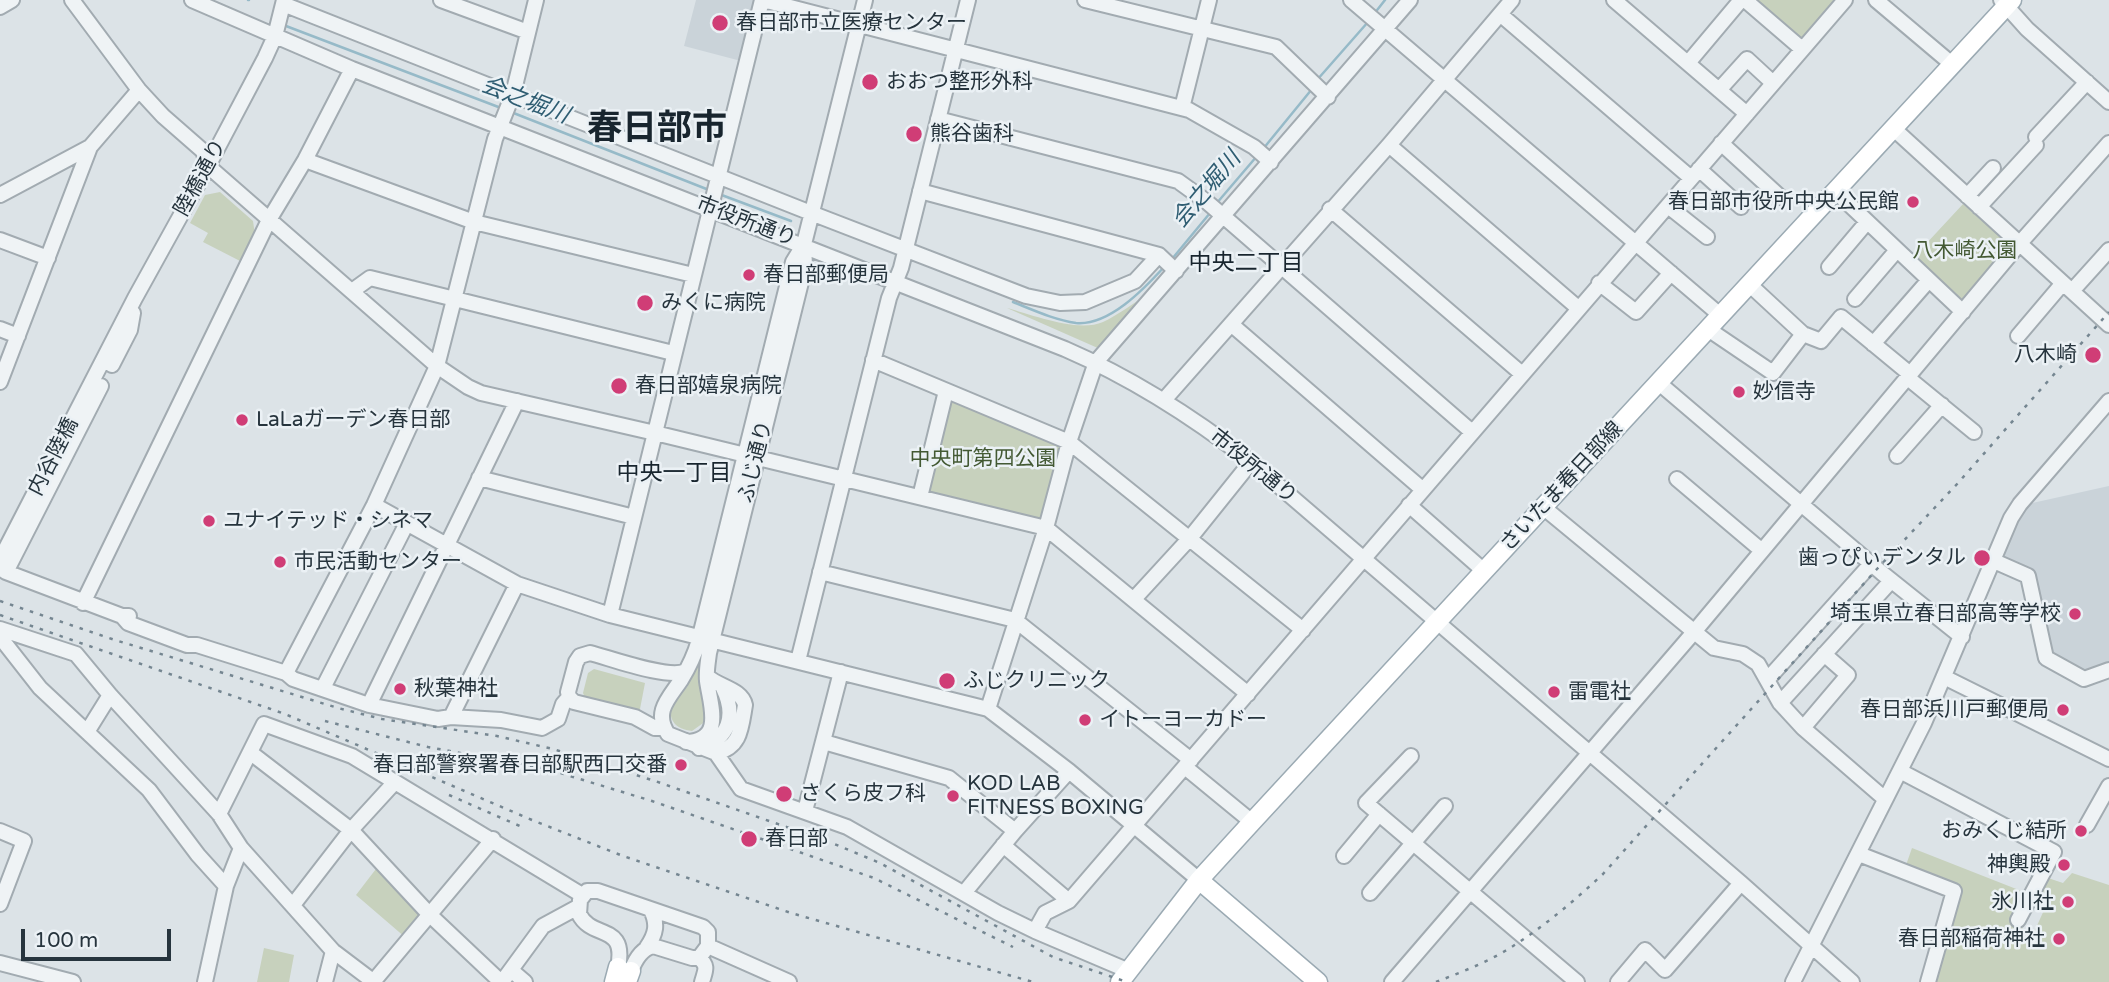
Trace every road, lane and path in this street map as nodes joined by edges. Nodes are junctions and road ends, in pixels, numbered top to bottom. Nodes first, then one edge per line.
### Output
1 (12, 0) edge
2 (72, 0) edge
3 (191, 0) edge
4 (442, 0) edge
5 (536, 0) edge
6 (762, 0) edge
7 (865, 0) edge
8 (968, 0) edge
9 (1085, 0) edge
10 (1209, 0) edge
11 (1410, 0) edge
12 (1512, 0) edge
13 (1615, 0) edge
14 (1743, 0) edge
15 (1845, 0) edge
16 (1876, 0) edge
17 (2007, 2) edge
18 (283, 4) edge
19 (1356, 4) edge
20 (0, 7) edge
21 (1500, 14) junction
22 (859, 24) junction
23 (1382, 26) junction
24 (1202, 28) junction
25 (276, 31) junction
26 (528, 32) junction
27 (956, 49) junction
28 (1802, 49) junction
29 (1688, 63) junction
30 (1953, 65) junction
31 (352, 69) junction
32 (1443, 79) junction
33 (2087, 82) junction
34 (1773, 83) junction
35 (139, 90) junction
36 (1719, 90) junction
37 (1325, 94) junction
38 (512, 97) junction
39 (2109, 102) edge
40 (1182, 108) junction
41 (1747, 114) junction
42 (938, 119) junction
43 (502, 121) junction
44 (1894, 129) junction
45 (1721, 143) junction
46 (2109, 143) edge
47 (1389, 145) junction
48 (90, 147) junction
49 (304, 160) junction
50 (1269, 160) junction
51 (208, 166) junction
52 (1993, 168) dead end
53 (1695, 174) junction
54 (717, 178) junction
55 (920, 191) junction
56 (1835, 191) junction
57 (0, 195) edge
58 (1967, 196) junction
59 (1780, 197) dead end
60 (710, 204) junction
61 (1668, 206) junction
62 (1979, 206) junction
63 (1741, 207) dead end
64 (1330, 209) junction
65 (1221, 215) junction
66 (811, 216) junction
67 (269, 220) junction
68 (474, 222) junction
69 (1867, 222) junction
70 (1707, 237) dead end
71 (0, 240) edge
72 (805, 240) junction
73 (2020, 243) junction
74 (1635, 244) junction
75 (1897, 250) junction
76 (2109, 250) edge
77 (48, 258) junction
78 (902, 263) junction
79 (1168, 263) junction
80 (1281, 267) junction
81 (1829, 267) dead end
82 (1671, 274) junction
83 (693, 275) junction
84 (1929, 281) junction
85 (1600, 283) junction
86 (1749, 284) junction
87 (2068, 287) junction
88 (352, 291) junction
89 (135, 298) junction
90 (1854, 299) dead end
91 (455, 300) junction
92 (1578, 308) junction
93 (1963, 312) junction
94 (1720, 315) junction
95 (1231, 324) junction
96 (2109, 325) edge
97 (0, 329) edge
98 (1708, 329) junction
99 (1803, 334) junction
100 (18, 335) junction
101 (2018, 336) dead end
102 (1874, 344) junction
103 (108, 353) joint
104 (673, 353) junction
105 (873, 360) junction
106 (1096, 362) junction
107 (437, 366) junction
108 (1522, 374) junction
109 (1909, 376) junction
110 (0, 382) edge
111 (1658, 383) junction
112 (946, 391) junction
113 (1164, 400) junction
114 (517, 401) junction
115 (2109, 401) edge
116 (1942, 405) junction
117 (1472, 432) junction
118 (1974, 432) dead end
119 (655, 433) junction
120 (1069, 442) junction
121 (751, 456) junction
122 (1897, 456) dead end
123 (1251, 462) junction
124 (479, 478) junction
125 (844, 478) junction
126 (1677, 479) dead end
127 (1422, 489) junction
128 (920, 497) junction
129 (1800, 503) junction
130 (374, 505) junction
131 (1409, 505) junction
132 (1544, 507) junction
133 (634, 517) junction
134 (407, 523) junction
135 (1046, 528) junction
136 (1190, 538) junction
137 (0, 540) edge
138 (448, 546) junction
139 (1762, 550) junction
140 (1363, 559) junction
141 (1994, 561) junction
142 (1871, 564) junction
143 (2, 567) edge
144 (1484, 571) junction
145 (821, 572) junction
146 (1891, 581) junction
147 (517, 584) junction
148 (1134, 599) junction
149 (83, 603) junction
150 (610, 615) junction
151 (1015, 620) junction
152 (1436, 622) junction
153 (0, 629) edge
154 (1303, 630) junction
155 (1694, 632) junction
156 (0, 637) edge
157 (1962, 637) junction
158 (706, 638) junction
159 (1824, 654) junction
160 (798, 661) junction
161 (2109, 670) edge
162 (686, 671) junction
163 (841, 672) junction
164 (286, 673) junction
165 (706, 676) junction
166 (1944, 677) junction
167 (1768, 680) junction
168 (323, 688) junction
169 (723, 688) junction
170 (1248, 694) junction
171 (110, 695) junction
172 (569, 697) junction
173 (1780, 703) junction
174 (369, 705) junction
175 (988, 709) junction
176 (451, 717) junction
177 (664, 727) junction
178 (1803, 728) junction
179 (88, 732) junction
180 (824, 742) junction
181 (693, 745) junction
182 (251, 753) junction
183 (716, 753) junction
184 (1590, 754) junction
185 (1411, 756) dead end
186 (2109, 758) edge
187 (1188, 764) junction
188 (1069, 771) junction
189 (1899, 771) junction
190 (394, 783) junction
191 (2109, 786) edge
192 (1885, 799) junction
193 (1445, 806) dead end
194 (805, 811) junction
195 (219, 814) junction
196 (1379, 814) junction
197 (1252, 822) junction
198 (1133, 825) junction
199 (2087, 825) dead end
200 (351, 830) junction
201 (0, 831) edge
202 (1015, 831) junction
203 (493, 839) junction
204 (1413, 842) junction
205 (1003, 845) junction
206 (242, 848) junction
207 (1859, 854) junction
208 (1344, 856) dead end
209 (1199, 880) junction
210 (1741, 883) junction
211 (226, 886) junction
212 (1470, 890) junction
213 (964, 893) junction
214 (1370, 893) dead end
215 (580, 901) junction
216 (1069, 901) junction
217 (0, 904) edge
218 (293, 905) junction
219 (651, 909) junction
220 (430, 915) junction
221 (2018, 920) dead end
222 (1035, 931) junction
223 (647, 947) junction
224 (1813, 947) junction
225 (333, 951) junction
226 (704, 952) junction
227 (0, 963) edge
228 (622, 975) edge
229 (1125, 976) edge
230 (34, 977) edge
231 (505, 978) edge
232 (73, 982) edge
233 (205, 982) edge
234 (325, 982) edge
235 (374, 982) edge
236 (525, 982) edge
237 (702, 982) edge
238 (789, 982) edge
239 (1318, 982) edge
240 (1392, 982) edge
241 (1577, 982) edge
242 (1618, 982) edge
243 (1793, 982) edge
244 (1852, 982) edge
245 (1928, 982) edge

1 - 20 street
2 - 35 street
3 - 25 street, 市役所通り
4 - 26 street
5 - 26 street
6 - 22 street
6 - 54 street
7 - 22 street, ふじ通り
8 - 27 street
9 - 24 street
10 - 24 street
11 - 23 street
12 - 21 street
13 - 29 street
14 - 28 street
14 - 29 street
15 - 28 street
16 - 30 street
17 - 30 main road, さいたま春日部線
17 - 33 street
18 - 25 street, 陸橋通り
18 - 38 street
19 - 23 street
21 - 32 street
21 - 53 street
22 - 27 street
22 - 66 street, ふじ通り
23 - 32 street
23 - 37 street
24 - 37 street
24 - 40 street
25 - 31 street, 市役所通り
25 - 51 street, 陸橋通り
26 - 38 street
27 - 40 street
27 - 42 street
28 - 34 street
29 - 36 street
30 - 44 main road, さいたま春日部線
31 - 43 street, 市役所通り
31 - 49 street
32 - 47 street
32 - 74 street
33 - 39 street
33 - 62 street
34 - 36 street
34 - 41 street
35 - 48 street
35 - 51 street
36 - 41 street
37 - 50 street
38 - 43 street
38 - 54 street
40 - 50 street
41 - 45 street
42 - 55 street
42 - 65 street
43 - 60 street, 市役所通り
43 - 68 street
44 - 56 main road, さいたま春日部線
44 - 58 street
45 - 53 street
45 - 59 street
46 - 73 street
47 - 64 street
47 - 92 street
48 - 57 street
48 - 77 street
49 - 67 street
49 - 68 street
50 - 65 street
51 - 67 street
51 - 89 street, 陸橋通り
52 - 58 street
53 - 61 street
53 - 63 street
54 - 60 street
54 - 66 street
55 - 78 street
55 - 79 street
56 - 69 street
56 - 86 main road, さいたま春日部線
58 - 62 street
60 - 72 street, 市役所通り
60 - 83 street
61 - 70 street
61 - 74 street
62 - 73 street
64 - 80 street
64 - 108 street
65 - 79 street
65 - 80 street
66 - 72 street, ふじ通り
66 - 78 street
67 - 88 street
67 - 149 street
68 - 83 street
68 - 91 street
69 - 75 street
69 - 81 street
71 - 77 street
72 - 78 street, 市役所通り
72 - 121 street, ふじ通り
73 - 87 street
73 - 93 street
74 - 82 street
74 - 85 street
75 - 84 street
75 - 90 street
76 - 87 street
77 - 100 street
78 - 79 street
78 - 105 street
78 - 106 street, 市役所通り
79 - 106 street
80 - 95 street
80 - 117 street
82 - 85 street
82 - 94 street
83 - 104 street
84 - 93 street
84 - 102 street
85 - 92 street
86 - 94 main road, さいたま春日部線
86 - 99 street
87 - 96 street
87 - 101 street
88 - 91 street
88 - 107 street
89 - 103 street, 陸橋通り
89 - 137 street
89 - 143 street
91 - 104 street
91 - 107 street
92 - 108 street
93 - 109 street
94 - 98 main road, さいたま春日部線
95 - 113 street
95 - 127 street
97 - 100 street
98 - 99 street
98 - 111 main road, さいたま春日部線
99 - 102 street
100 - 110 street
102 - 109 street
103 - 143 street, 内谷陸橋
104 - 119 street
105 - 112 street
105 - 125 street
106 - 113 street, 市役所通り
106 - 120 street
107 - 114 street
107 - 130 street
108 - 117 street
109 - 116 street
109 - 129 street
111 - 129 street
111 - 132 main road, さいたま春日部線
112 - 120 street
112 - 128 street
113 - 123 street, 市役所通り
114 - 119 street
114 - 124 street
115 - 141 street
116 - 118 street
116 - 122 street
117 - 127 street
119 - 121 street
119 - 133 street
120 - 135 street
120 - 136 street
121 - 125 street
121 - 158 street, ふじ通り
123 - 136 street
123 - 140 street, 市役所通り
124 - 133 street
124 - 138 street
125 - 128 street
125 - 145 street
126 - 139 street
127 - 131 street
128 - 135 street
129 - 139 street
129 - 142 street
130 - 134 street
130 - 164 street
131 - 140 street
131 - 144 street
132 - 144 main road, さいたま春日部線
132 - 155 street
133 - 150 street
134 - 138 street
134 - 168 street
135 - 148 street
135 - 151 street
136 - 148 street
136 - 154 street
138 - 147 street
138 - 174 street
139 - 155 street
140 - 152 street, 市役所通り
140 - 154 street
141 - 157 street
141 - 161 street
142 - 146 street
142 - 167 street
143 - 149 street
144 - 152 main road, さいたま春日部線
145 - 151 street
145 - 160 street
146 - 157 street
146 - 159 street
147 - 150 street
147 - 176 street
148 - 170 street
149 - 164 street
150 - 158 street
151 - 175 street
151 - 187 street
152 - 184 street, 市役所通り
152 - 197 main road, さいたま春日部線
153 - 171 street
154 - 170 street
155 - 167 street
155 - 184 street
156 - 179 street
157 - 166 street
158 - 160 street
158 - 162 street
158 - 165 street
159 - 173 street
159 - 178 street
160 - 163 street
162 - 172 street
162 - 177 street
163 - 175 street
163 - 180 street
164 - 168 street
165 - 169 street
165 - 181 street
166 - 186 street
166 - 189 street
167 - 173 street
168 - 174 street
169 - 181 street
169 - 183 street
170 - 187 street
171 - 179 street
171 - 195 street
172 - 176 street
172 - 177 street
173 - 178 street
174 - 176 street
175 - 188 street
177 - 181 street
178 - 192 street
179 - 211 street
180 - 194 street
180 - 202 street
181 - 183 street
182 - 190 street
182 - 195 street
182 - 200 street
183 - 194 street
184 - 210 street, 市役所通り
184 - 212 street
185 - 196 street
187 - 197 street
187 - 198 street
188 - 198 street
188 - 202 street
189 - 192 street
189 - 221 street
190 - 200 street
190 - 203 street
191 - 199 street
192 - 207 street
193 - 204 street
194 - 213 street
195 - 206 street
196 - 204 street
196 - 208 street
197 - 209 main road, さいたま春日部線
198 - 209 street
198 - 216 street
200 - 218 street
200 - 220 street
201 - 217 street
202 - 205 street
203 - 215 street
203 - 220 street
204 - 212 street
204 - 214 street
205 - 213 street
205 - 216 street
206 - 211 street
206 - 218 street
207 - 224 street
207 - 245 street
209 - 229 main road, さいたま春日部線
209 - 239 main road
210 - 224 street, 市役所通り
210 - 242 street
211 - 233 street
212 - 240 street
212 - 241 street
213 - 222 street
215 - 219 street
215 - 228 street
215 - 231 street
216 - 222 street
218 - 225 street
219 - 223 street
219 - 226 street
220 - 231 street
220 - 235 street
222 - 229 street
223 - 226 street
223 - 228 street
224 - 243 street
224 - 244 street, 市役所通り
225 - 234 street
225 - 235 street
226 - 237 street
226 - 238 street
227 - 230 street
230 - 232 street
231 - 236 street

